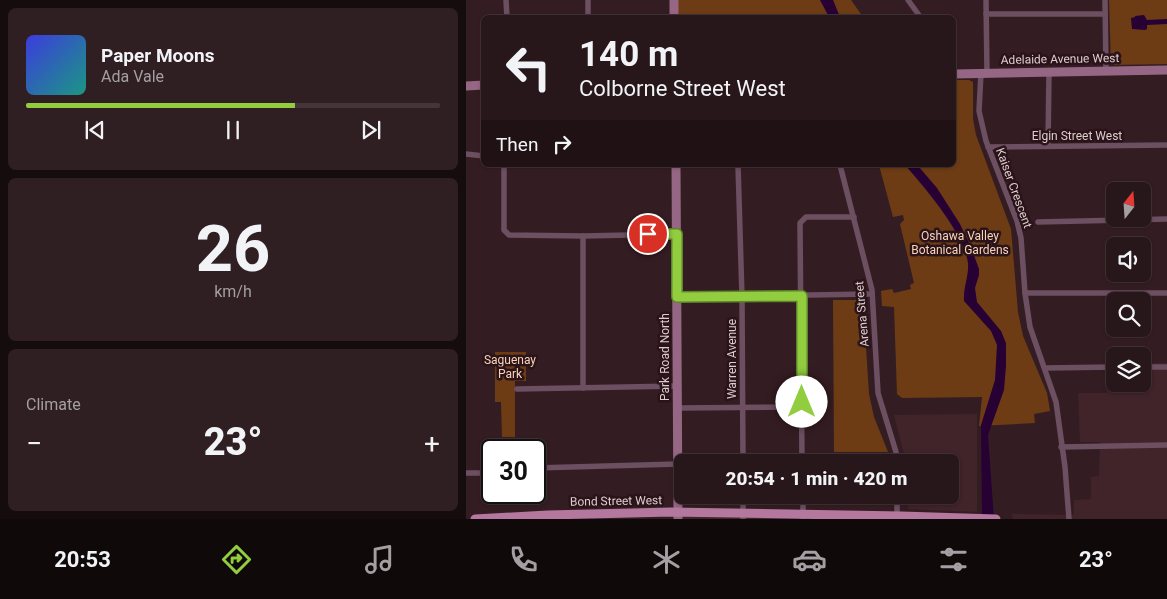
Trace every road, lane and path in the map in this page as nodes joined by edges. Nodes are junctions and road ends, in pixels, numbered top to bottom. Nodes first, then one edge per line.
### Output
1 (506, 0) edge
2 (588, 0) edge
3 (674, 0) edge
4 (908, 0) edge
5 (986, 0) edge
6 (1105, 0) edge
7 (986, 14) junction
8 (1105, 14) junction
9 (507, 15) edge
10 (588, 15) edge
11 (674, 15) edge
12 (919, 15) edge
13 (1167, 70) edge
14 (1049, 72) junction
15 (1106, 72) junction
16 (984, 73) junction
17 (956, 74) edge
18 (481, 85) edge
19 (466, 86) edge
20 (1167, 145) edge
21 (1048, 146) junction
22 (988, 147) junction
23 (466, 154) edge
24 (481, 156) edge
25 (504, 167) edge
26 (676, 167) edge
27 (738, 167) edge
28 (841, 167) edge
29 (854, 217) junction
30 (1167, 219) edge
31 (1038, 222) dead end
32 (677, 234) junction
33 (583, 236) junction
34 (1025, 292) junction
35 (1167, 293) edge
36 (872, 294) junction
37 (802, 296) junction
38 (677, 297) junction
39 (742, 297) junction
40 (1106, 367) edge
41 (1151, 367) edge
42 (1167, 367) edge
43 (1045, 368) junction
44 (678, 386) junction
45 (584, 388) junction
46 (517, 390) dead end
47 (802, 407) junction
48 (678, 408) junction
49 (742, 408) junction
50 (1167, 445) edge
51 (1062, 446) junction
52 (678, 454) edge
53 (743, 454) edge
54 (802, 454) edge
55 (896, 454) edge
56 (674, 464) edge
57 (546, 468) edge
58 (466, 473) edge
59 (481, 473) edge
60 (897, 504) edge
61 (678, 516) edge
62 (743, 516) edge
63 (802, 516) edge
64 (898, 516) junction
65 (978, 518) edge
66 (475, 519) edge
67 (996, 519) edge
68 (1069, 519) edge

1 - 9 street
2 - 10 street
3 - 11 main road
4 - 12 street
5 - 7 street, Kaiser Crescent
6 - 8 street
7 - 8 street
7 - 16 street, Kaiser Crescent
8 - 15 street
13 - 15 main road, Adelaide Avenue West
14 - 15 main road, Adelaide Avenue West
14 - 16 main road, Adelaide Avenue West
14 - 21 street
16 - 17 main road, Adelaide Avenue West
16 - 22 street, Kaiser Crescent
18 - 19 main road
20 - 21 street, Elgin Street West
21 - 22 street, Elgin Street West
22 - 34 street, Kaiser Crescent
23 - 24 street
25 - 33 street
26 - 32 main road, Park Road North
27 - 39 street, Warren Avenue
28 - 29 street, Arena Street
29 - 36 street, Arena Street
29 - 37 street
30 - 31 street
32 - 33 street
32 - 38 main road, Park Road North
33 - 45 street
34 - 35 street
34 - 43 street, Kaiser Crescent
36 - 37 street
36 - 55 street, Arena Street
37 - 39 street
37 - 47 street
38 - 39 street
38 - 44 main road, Park Road North
39 - 49 street, Warren Avenue
40 - 43 street
41 - 42 street
43 - 51 street, Kaiser Crescent
44 - 45 street
44 - 48 main road, Park Road North
45 - 46 street
47 - 49 street
47 - 54 street
48 - 49 street
48 - 52 main road, Park Road North
49 - 53 street, Warren Avenue
50 - 51 street
51 - 68 street, Kaiser Crescent
56 - 57 street
58 - 59 street
60 - 64 street
61 - 62 main road, Bond Street West
61 - 66 main road, Bond Street West
62 - 63 main road, Bond Street West
63 - 64 main road, Bond Street West
64 - 65 main road, Bond Street West
65 - 67 main road, Bond Street West

